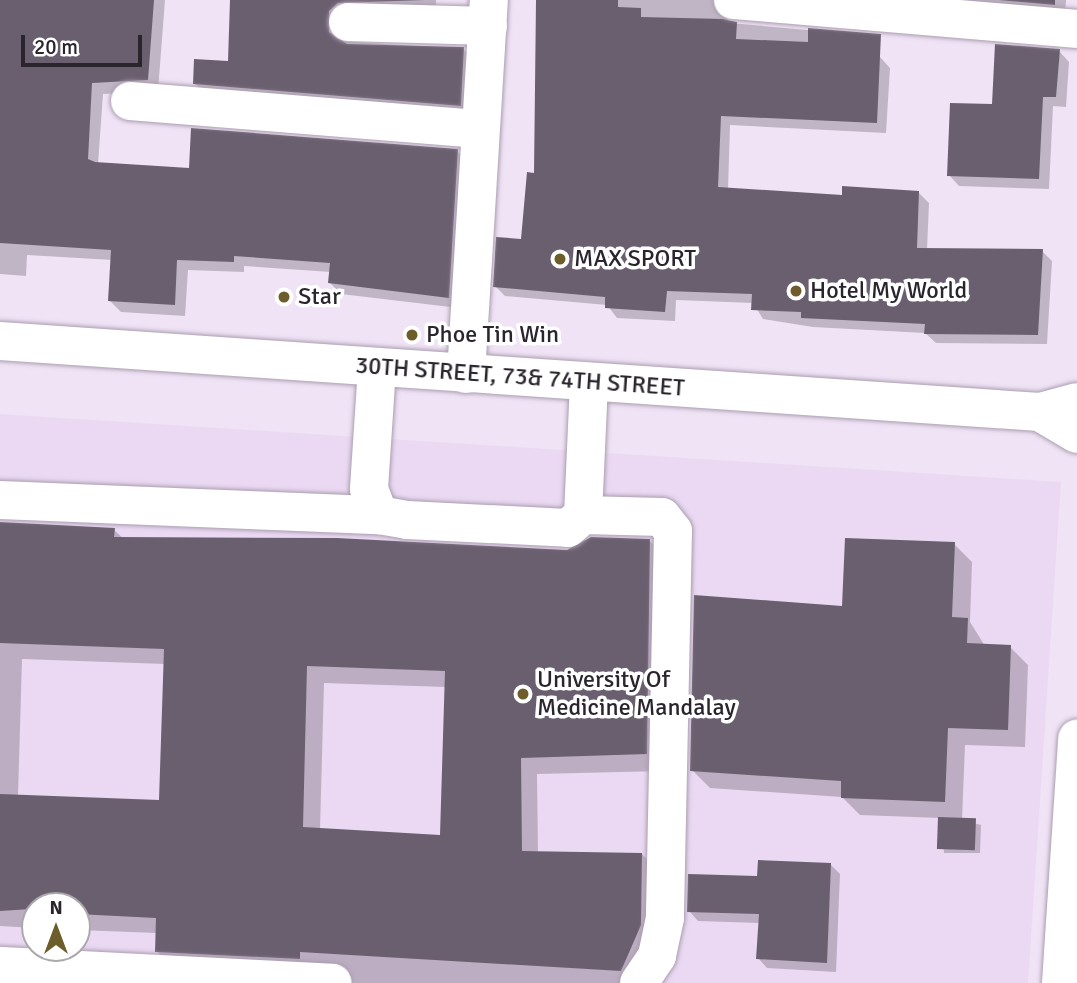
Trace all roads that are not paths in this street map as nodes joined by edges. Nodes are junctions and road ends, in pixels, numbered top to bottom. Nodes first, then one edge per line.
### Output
1 (733, 0) edge
2 (488, 13) edge
3 (348, 22) dead end
4 (1077, 29) edge
5 (130, 101) dead end
6 (480, 129) junction
7 (0, 341) edge
8 (377, 368) junction
9 (466, 374) junction
10 (589, 382) junction
11 (1077, 402) edge
12 (1040, 412) junction
13 (1077, 434) edge
14 (0, 500) edge
15 (379, 514) junction
16 (583, 514) junction
17 (1077, 739) edge
18 (0, 966) edge
19 (333, 983) edge
20 (641, 983) edge
21 (1061, 983) edge

1 - 4 main road
2 - 3 main road
2 - 6 main road
5 - 6 main road
6 - 9 main road
7 - 8 main road, 30TH STREET, 73& 74TH STREET
8 - 9 main road, 30TH STREET, 73& 74TH STREET
8 - 15 main road
9 - 10 main road, 30TH STREET, 73& 74TH STREET
10 - 12 main road, 30TH STREET, 73& 74TH STREET
10 - 16 main road
11 - 12 main road
12 - 13 main road
14 - 15 main road
15 - 16 main road
16 - 20 main road
17 - 21 main road
18 - 19 main road

